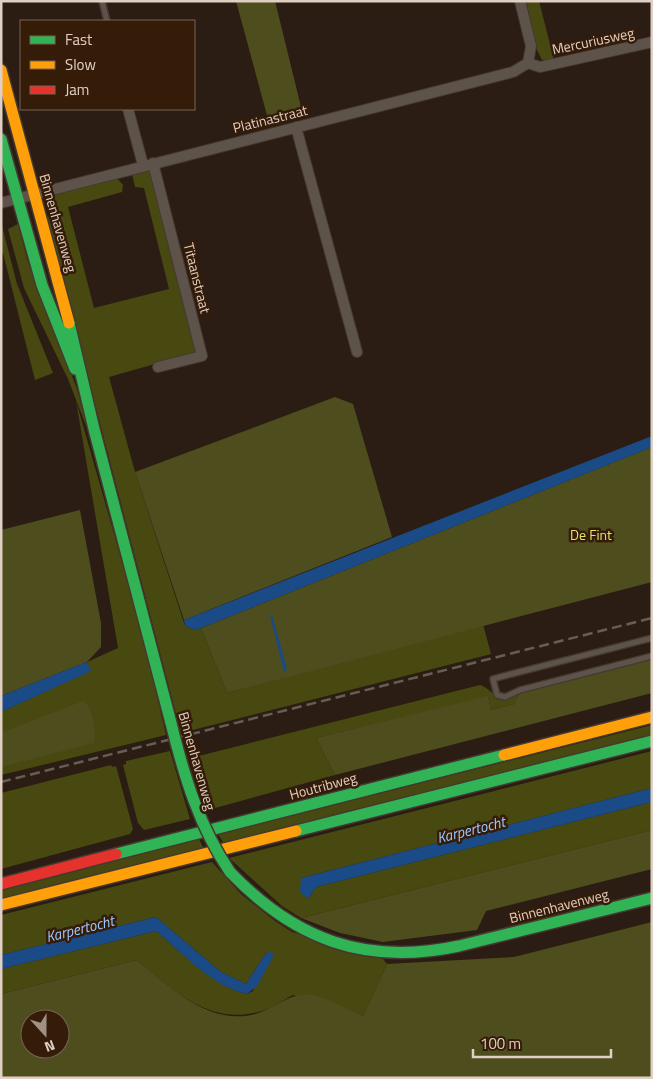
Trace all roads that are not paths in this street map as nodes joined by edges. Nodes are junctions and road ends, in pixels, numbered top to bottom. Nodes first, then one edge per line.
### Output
1 (102, 1) edge
2 (520, 1) edge
3 (107, 20) edge
4 (652, 42) edge
5 (528, 63) junction
6 (1, 70) edge
7 (128, 110) edge
8 (296, 127) junction
9 (1, 139) edge
10 (148, 164) junction
11 (33, 195) junction
12 (17, 199) junction
13 (1, 203) edge
14 (357, 352) dead end
15 (158, 367) dead end
16 (84, 386) junction
17 (652, 638) edge
18 (652, 656) edge
19 (652, 717) edge
20 (652, 741) edge
21 (1, 884) edge
22 (652, 898) edge
23 (1, 905) edge

1 - 3 lane
2 - 5 street
4 - 5 street, Mercuriusweg
5 - 8 street, Platinastraat
6 - 11 main road, Binnenhavenweg
7 - 10 street, Titaanstraat
8 - 10 street, Platinastraat
8 - 14 street
9 - 12 main road, Binnenhavenweg
10 - 11 street, Platinastraat
10 - 15 street, Titaanstraat
11 - 12 street, Platinastraat
11 - 16 main road, Binnenhavenweg
12 - 13 street, Platinastraat
12 - 16 main road, Binnenhavenweg
16 - 22 main road, Binnenhavenweg, bridge
17 - 18 lane
19 - 21 main road, Houtribweg
20 - 23 main road

